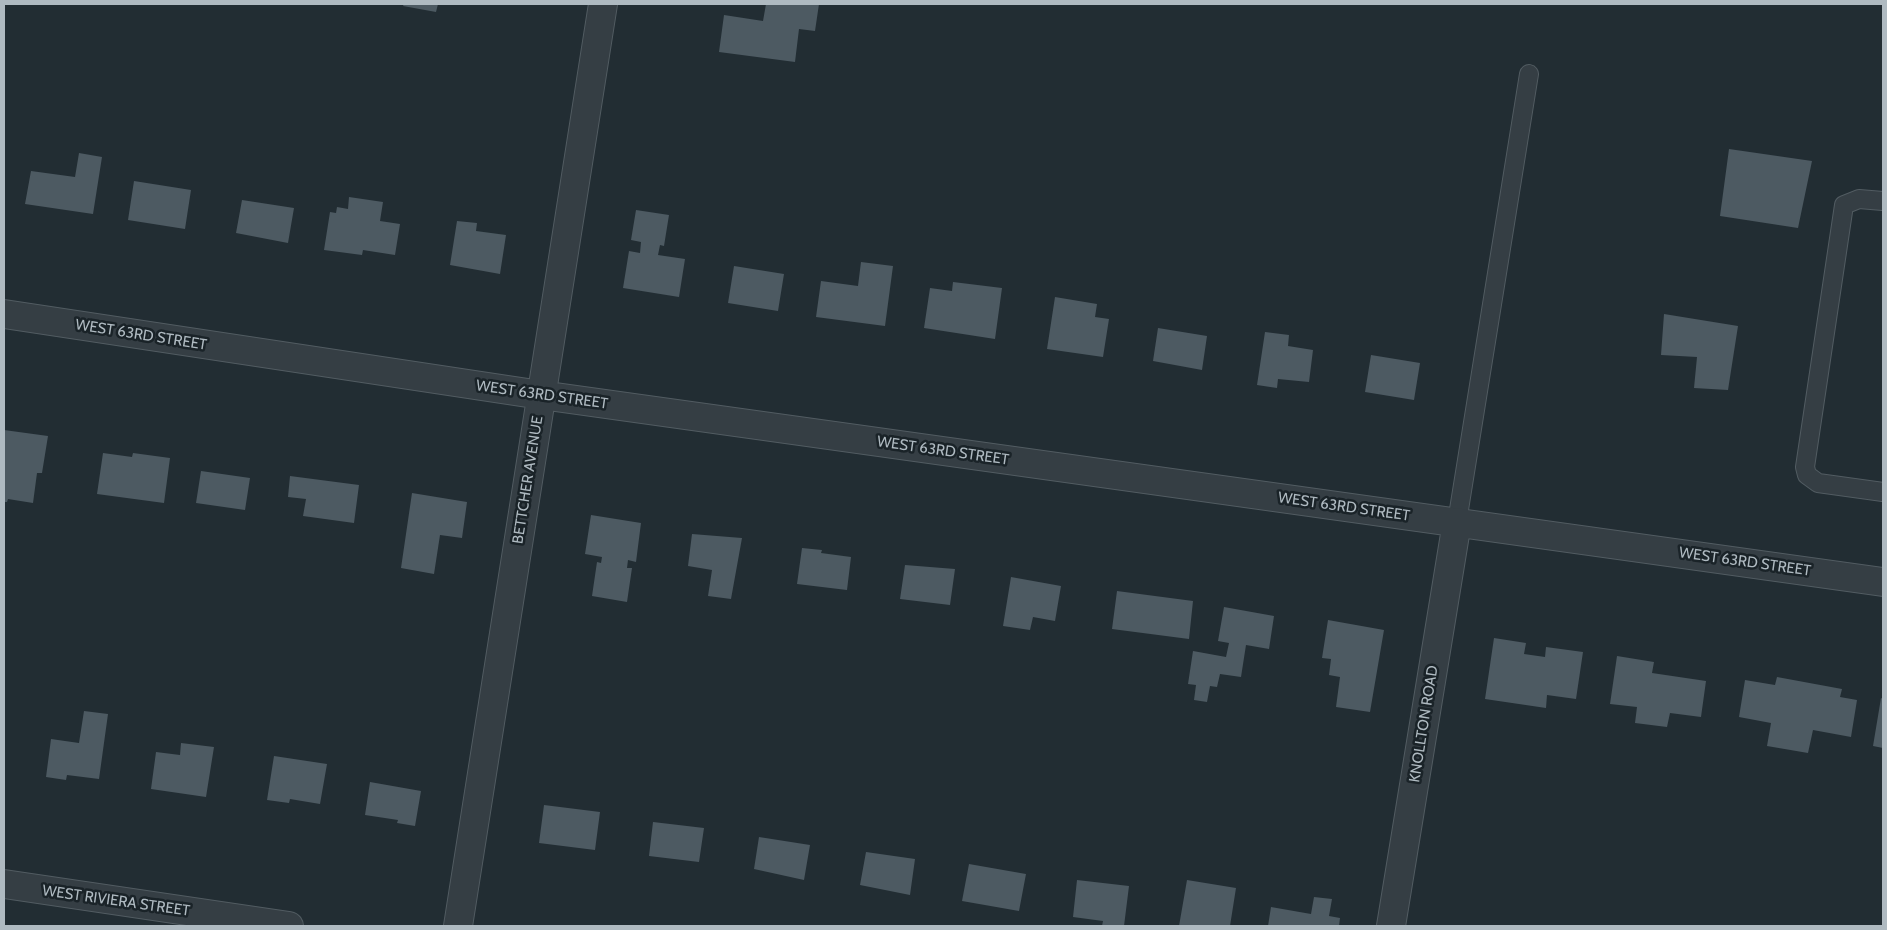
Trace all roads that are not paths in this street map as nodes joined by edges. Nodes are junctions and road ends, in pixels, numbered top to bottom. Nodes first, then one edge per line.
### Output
1 (603, 4) edge
2 (1530, 74) dead end
3 (1883, 201) edge
4 (4, 314) edge
5 (541, 395) junction
6 (1883, 492) edge
7 (1457, 522) junction
8 (1883, 582) edge
9 (4, 884) edge
10 (288, 926) edge
11 (458, 926) edge
12 (1391, 926) edge

1 - 5 street, BETTCHER AVENUE
2 - 7 lane
3 - 6 lane
4 - 5 street, WEST 63RD STREET
5 - 7 street, WEST 63RD STREET
5 - 11 street, BETTCHER AVENUE
7 - 8 street, WEST 63RD STREET
7 - 12 street, KNOLLTON ROAD
9 - 10 street, WEST RIVIERA STREET

